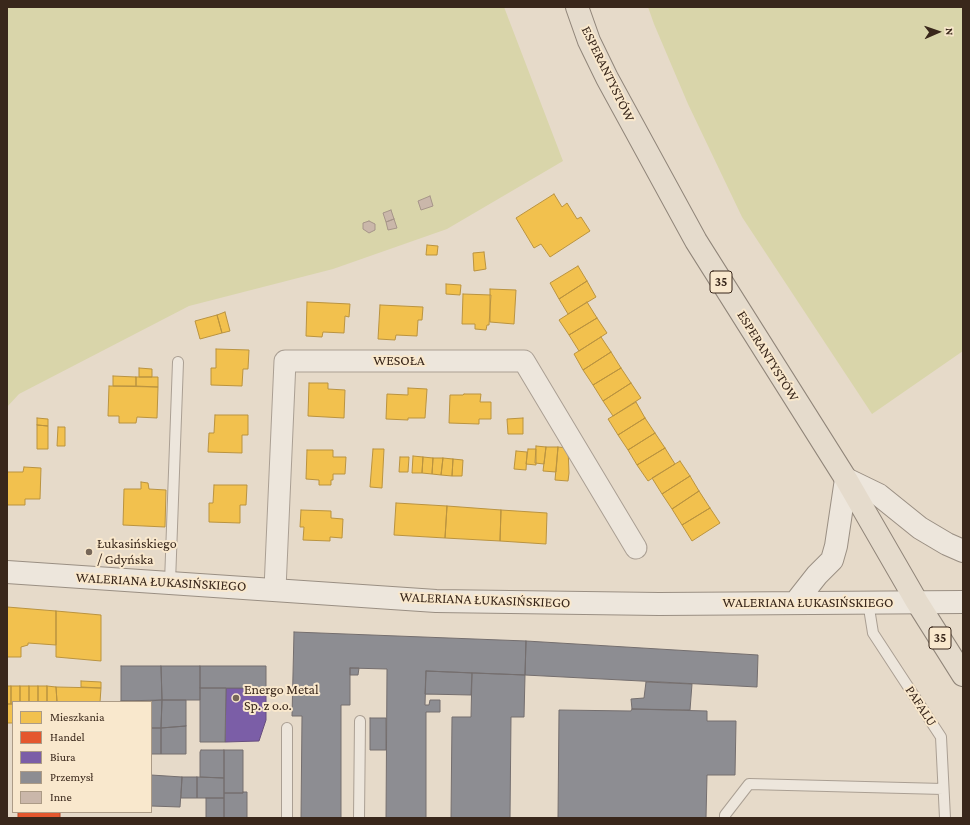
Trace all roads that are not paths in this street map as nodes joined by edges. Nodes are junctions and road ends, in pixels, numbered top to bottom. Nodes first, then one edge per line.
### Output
1 (577, 7) edge
2 (178, 362) dead end
3 (846, 479) junction
4 (636, 548) dead end
5 (963, 551) edge
6 (7, 572) edge
7 (170, 582) junction
8 (275, 589) junction
9 (868, 602) junction
10 (917, 602) junction
11 (963, 602) edge
12 (794, 603) junction
13 (963, 675) edge
14 (360, 721) dead end
15 (287, 728) dead end
16 (943, 789) junction
17 (287, 818) edge
18 (359, 818) edge
19 (725, 818) edge
20 (944, 818) edge

1 - 3 main road, ESPERANTYSTÓW / 35
2 - 7 lane
3 - 5 street
3 - 10 main road, ESPERANTYSTÓW / 35
3 - 12 street
4 - 8 street, WESOŁA
6 - 7 street, WALERIANA ŁUKASIŃSKIEGO
7 - 8 street, WALERIANA ŁUKASIŃSKIEGO
8 - 12 street, WALERIANA ŁUKASIŃSKIEGO
9 - 10 street, WALERIANA ŁUKASIŃSKIEGO
9 - 12 street, WALERIANA ŁUKASIŃSKIEGO
9 - 16 lane, PAFALU
10 - 11 street, WALERIANA ŁUKASIŃSKIEGO
10 - 13 main road, ESPERANTYSTÓW / 35
14 - 18 lane
15 - 17 lane
16 - 19 lane
16 - 20 lane, PAFALU

